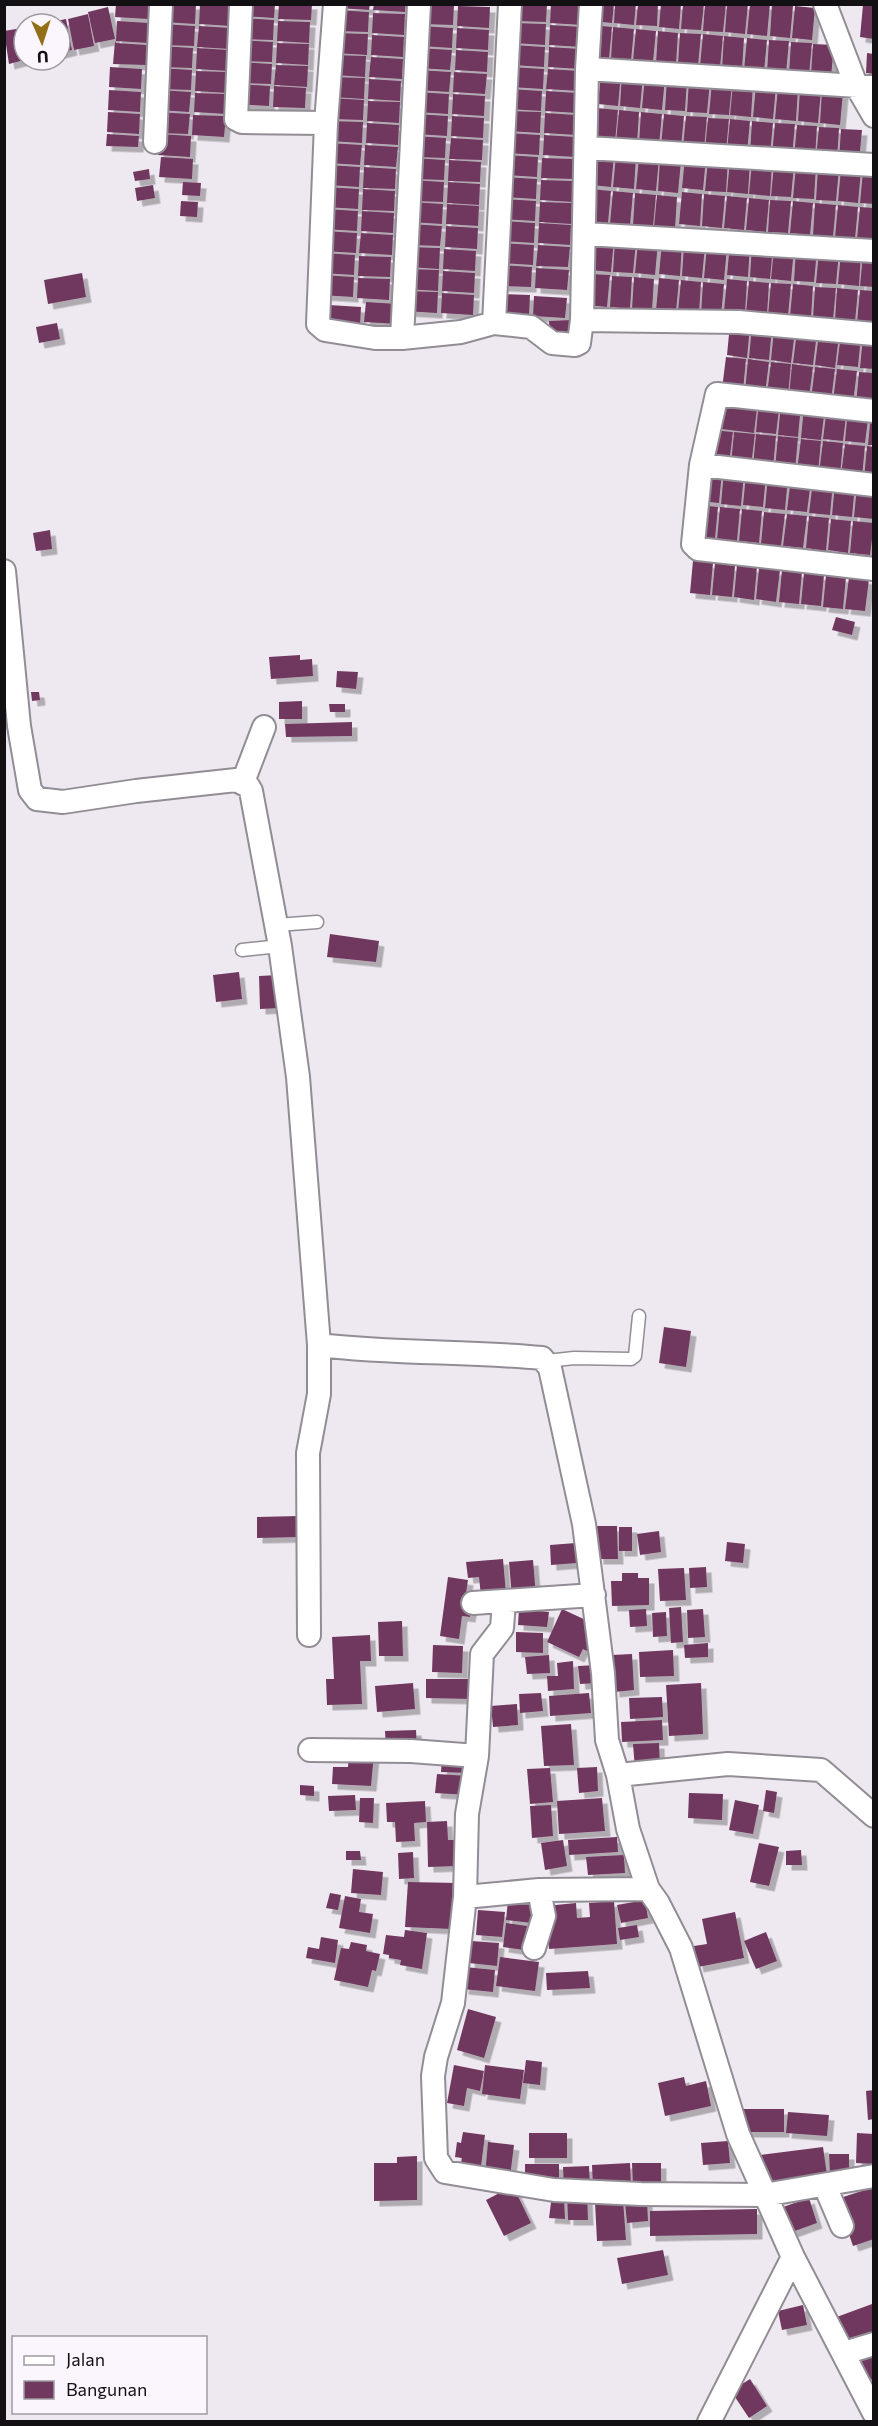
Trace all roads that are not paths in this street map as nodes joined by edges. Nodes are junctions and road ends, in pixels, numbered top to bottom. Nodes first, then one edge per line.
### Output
1 (161, 4) edge
2 (241, 4) edge
3 (335, 4) edge
4 (419, 4) edge
5 (510, 4) edge
6 (591, 4) edge
7 (825, 4) edge
8 (587, 69) junction
9 (865, 86) edge
10 (873, 116) edge
11 (326, 123) junction
12 (155, 142) dead end
13 (587, 148) junction
14 (873, 165) edge
15 (585, 234) junction
16 (873, 251) edge
17 (582, 320) junction
18 (494, 323) junction
19 (873, 334) edge
20 (402, 339) junction
21 (873, 411) edge
22 (701, 465) junction
23 (873, 485) edge
24 (873, 569) edge
25 (4, 571) edge
26 (7, 624) edge
27 (264, 727) dead end
28 (243, 782) junction
29 (317, 922) dead end
30 (279, 936) junction
31 (242, 950) dead end
32 (639, 1316) dead end
33 (319, 1345) junction
34 (547, 1361) junction
35 (594, 1595) junction
36 (504, 1601) junction
37 (473, 1603) dead end
38 (309, 1635) dead end
39 (310, 1750) dead end
40 (477, 1756) junction
41 (618, 1775) junction
42 (873, 1816) edge
43 (648, 1889) junction
44 (539, 1890) junction
45 (465, 1897) junction
46 (534, 1948) dead end
47 (873, 2176) edge
48 (825, 2186) junction
49 (764, 2195) junction
50 (842, 2226) dead end
51 (793, 2257) junction
52 (873, 2344) edge
53 (844, 2353) junction
54 (873, 2413) edge
55 (710, 2421) edge

1 - 12 street
2 - 11 street
3 - 11 street
4 - 20 street
5 - 18 street
6 - 8 street
7 - 9 street
8 - 9 street
8 - 13 street
9 - 10 street
11 - 20 street
13 - 14 street
13 - 15 street
15 - 16 street
15 - 17 street
17 - 18 street
17 - 19 street
18 - 20 street
21 - 22 street
22 - 23 street
22 - 24 street
25 - 26 street
26 - 28 street
27 - 28 street
28 - 30 street
29 - 30 lane
30 - 31 lane
30 - 33 street
32 - 34 lane
33 - 34 street
33 - 38 street
34 - 35 street
35 - 36 street
35 - 41 street
36 - 37 street
36 - 40 street
39 - 40 street
40 - 45 street
41 - 42 street
41 - 43 street
43 - 44 street
43 - 49 street
44 - 45 street
44 - 46 street
45 - 49 street
47 - 48 street
48 - 49 street
48 - 50 street
49 - 51 street
51 - 53 street
51 - 55 street
52 - 53 street
53 - 54 street

